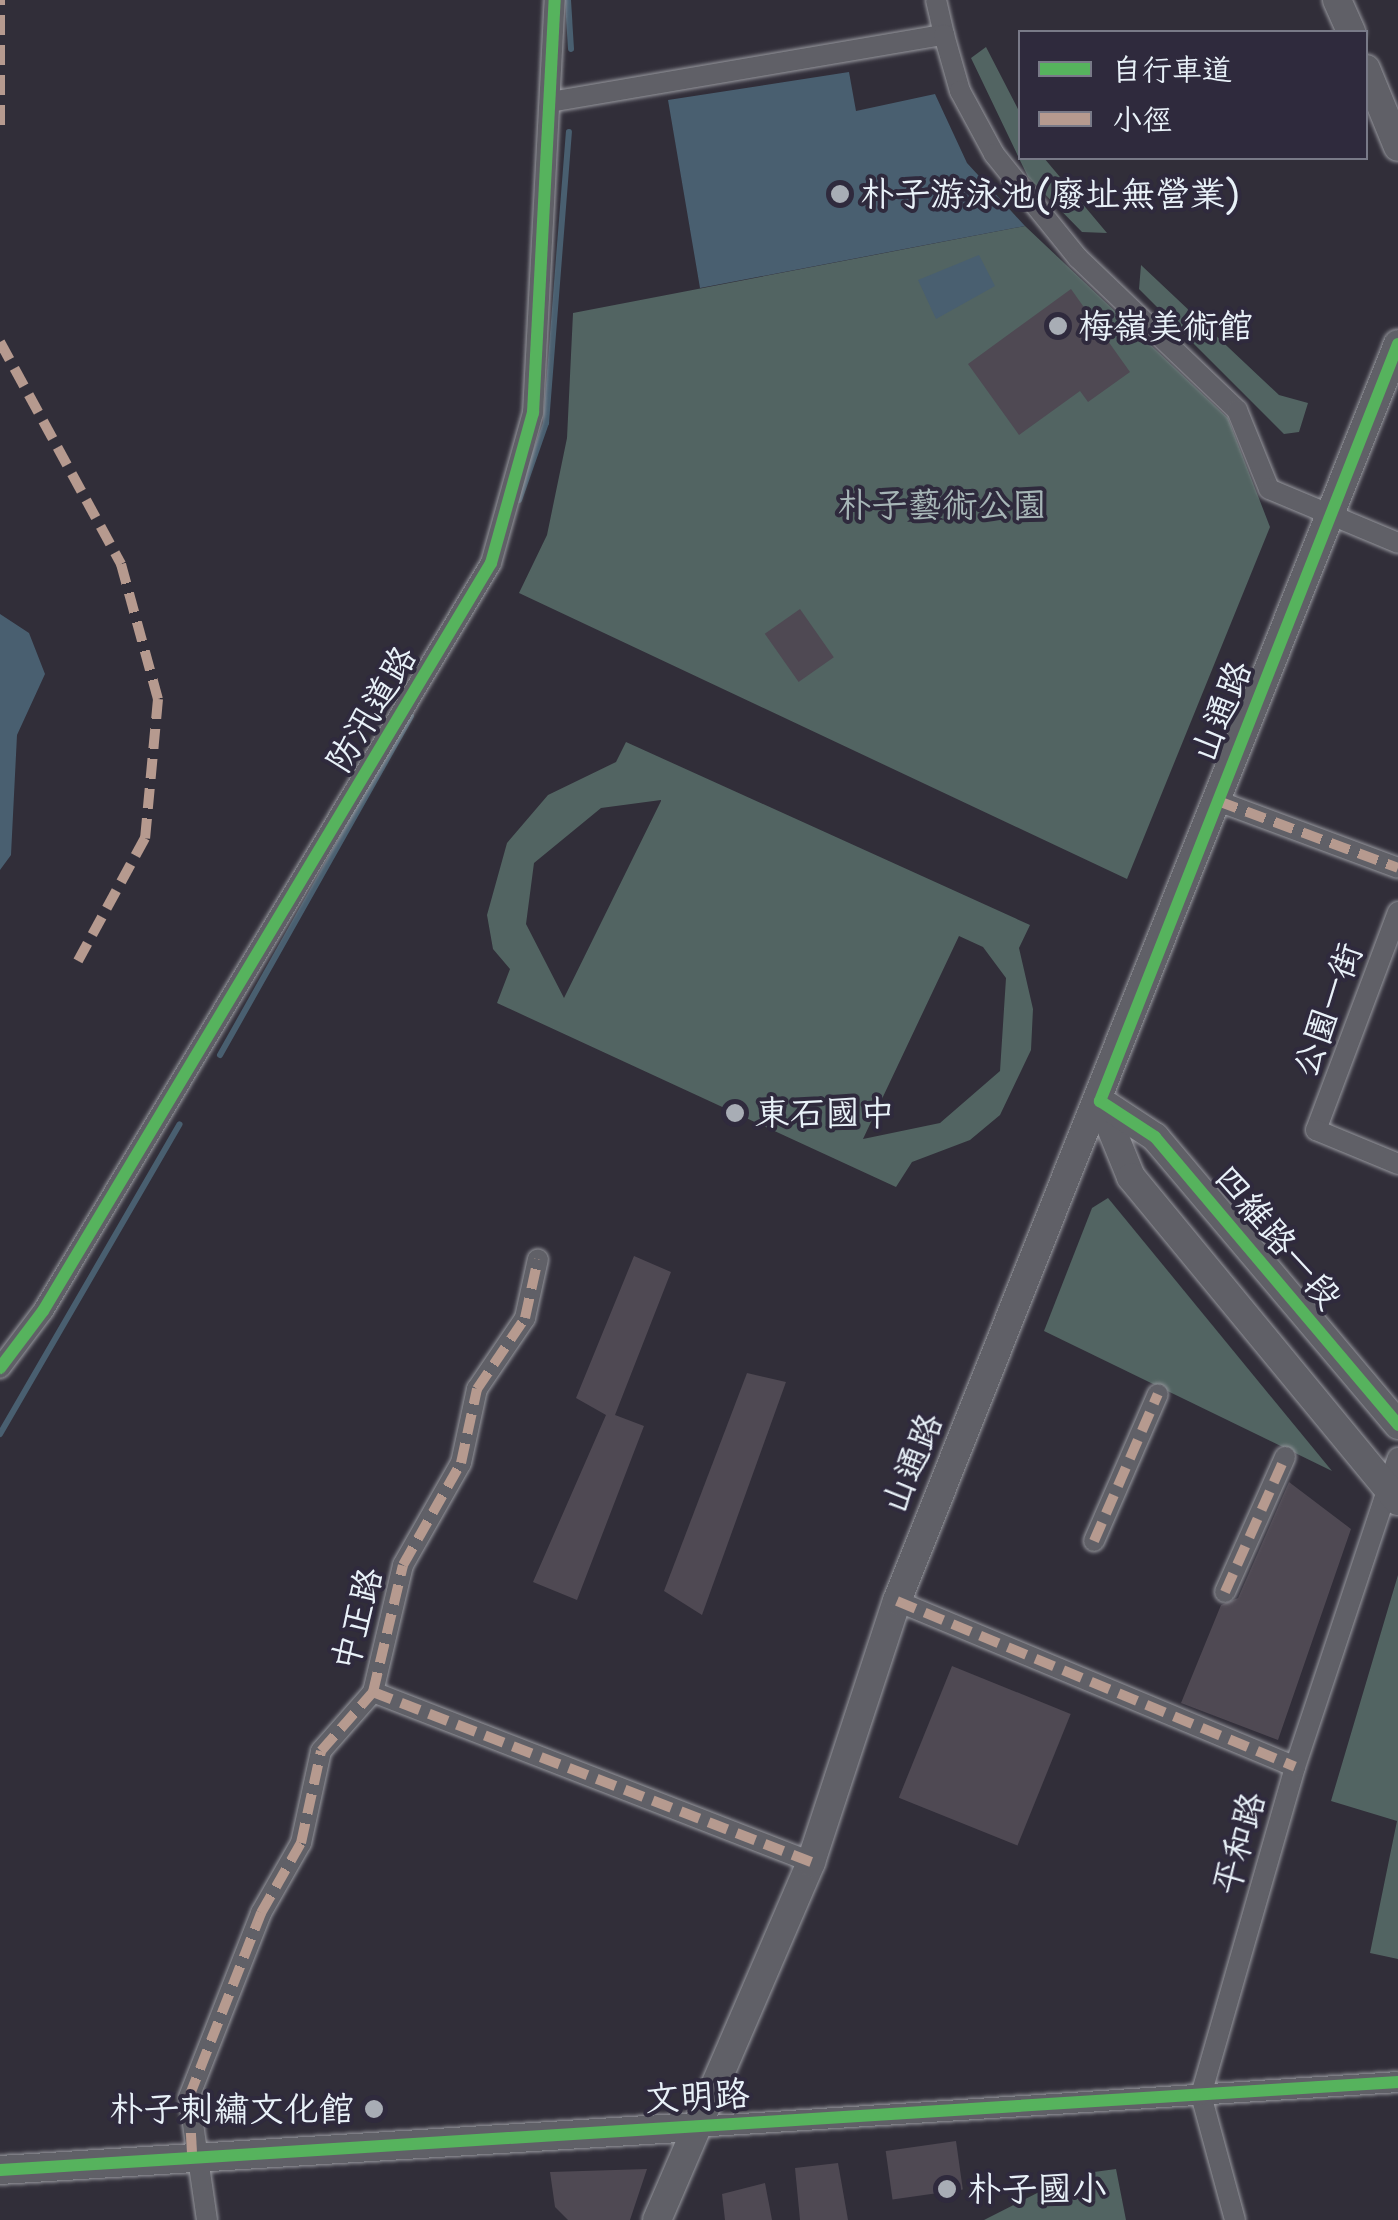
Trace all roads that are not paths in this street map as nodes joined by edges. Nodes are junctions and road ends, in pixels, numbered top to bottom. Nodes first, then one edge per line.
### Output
1 (555, 0) edge
2 (936, 0) edge
3 (1337, 0) edge
4 (1349, 30) edge
5 (944, 35) junction
6 (1368, 73) edge
7 (550, 102) junction
8 (1398, 146) edge
9 (1398, 344) edge
10 (1331, 515) junction
11 (1398, 544) edge
12 (1218, 801) junction
13 (1398, 868) edge
14 (1398, 912) edge
15 (1100, 1101) junction
16 (1398, 1164) edge
17 (538, 1259) dead end
18 (0, 1368) edge
19 (1158, 1394) dead end
20 (1398, 1425) edge
21 (1285, 1458) dead end
22 (1398, 1458) edge
23 (1393, 1495) edge
24 (1094, 1541) dead end
25 (1225, 1592) dead end
26 (897, 1600) junction
27 (373, 1692) junction
28 (1295, 1767) junction
29 (811, 1862) junction
30 (1398, 2082) edge
31 (1201, 2095) junction
32 (694, 2126) junction
33 (192, 2153) junction
34 (0, 2170) edge
35 (207, 2220) edge
36 (656, 2220) edge
37 (1234, 2220) edge

1 - 7 street, 防汛道路
2 - 5 street
3 - 4 main road
5 - 7 street
5 - 10 street
6 - 8 main road
7 - 18 street, 防汛道路
9 - 10 main road, 山通路
10 - 11 street
10 - 12 main road, 山通路
12 - 13 street
12 - 15 main road, 山通路
14 - 16 street, 公園一街
15 - 20 main road, 四維路一段
15 - 23 main road
15 - 26 main road, 山通路
17 - 27 street, 中正路
19 - 24 street
21 - 25 street
22 - 23 street, 平和路
23 - 28 street, 平和路
26 - 28 street
26 - 29 main road, 山通路
27 - 29 street
27 - 33 street, 中正路
28 - 31 street, 平和路
29 - 32 main road, 山通路
30 - 31 street, 文明路
31 - 32 street, 文明路
31 - 37 street
32 - 33 main road, 文明路
32 - 36 main road, 山通路
33 - 34 main road, 文明路
33 - 35 street, 中正路

